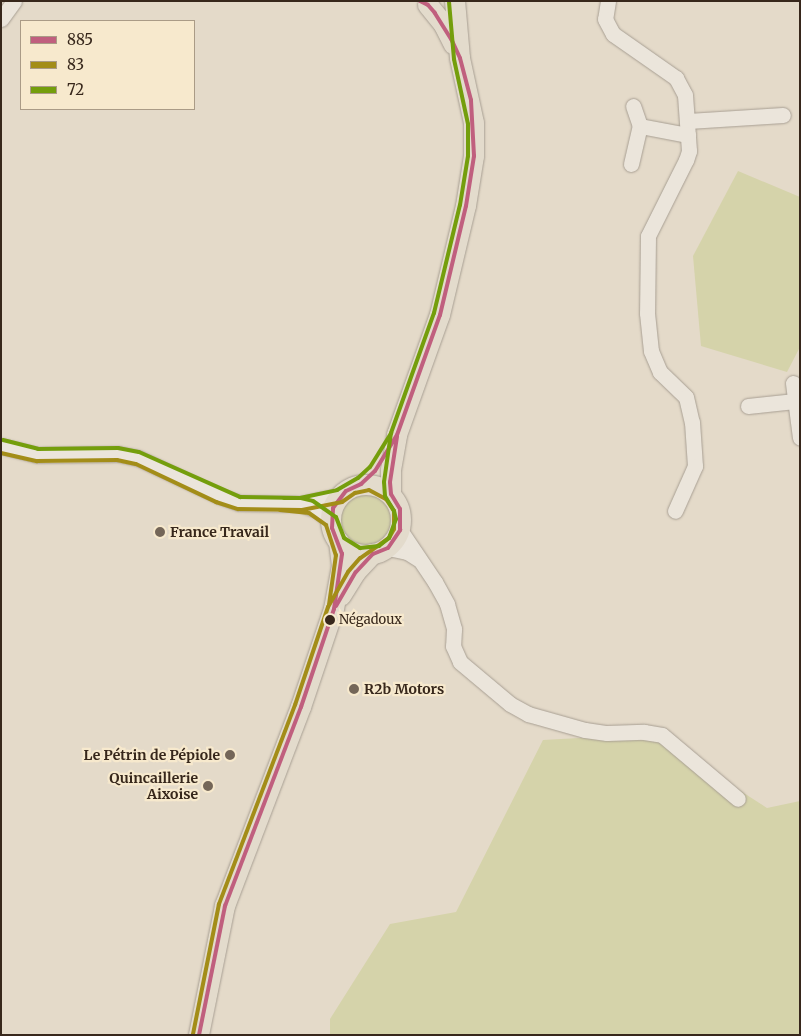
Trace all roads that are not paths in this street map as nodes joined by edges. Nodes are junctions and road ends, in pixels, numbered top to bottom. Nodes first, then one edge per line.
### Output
1 (14, 1) edge
2 (455, 1) edge
3 (608, 1) edge
4 (432, 2) edge
5 (1, 19) edge
6 (460, 58) junction
7 (632, 106) dead end
8 (783, 115) dead end
9 (640, 126) junction
10 (688, 128) junction
11 (631, 164) dead end
12 (793, 382) dead end
13 (795, 401) junction
14 (748, 406) dead end
15 (397, 435) junction
16 (800, 438) edge
17 (1, 446) edge
18 (361, 484) junction
19 (391, 494) junction
20 (340, 496) junction
21 (301, 504) junction
22 (674, 512) dead end
23 (331, 521) junction
24 (400, 530) junction
25 (339, 542) junction
26 (380, 551) junction
27 (418, 559) junction
28 (334, 609) junction
29 (738, 799) dead end
30 (199, 1035) edge

1 - 5 street
2 - 6 main road
3 - 10 street
4 - 6 main road
6 - 15 main road
7 - 9 street
8 - 10 street
9 - 10 street
9 - 11 street
10 - 22 street
12 - 13 street
13 - 14 street
13 - 16 street
15 - 18 main road
15 - 19 main road
17 - 21 street
18 - 19 main road
18 - 20 main road
19 - 24 main road
20 - 21 street
20 - 23 main road
21 - 23 street
23 - 25 main road
24 - 26 main road
24 - 27 street
25 - 26 main road
25 - 28 main road
26 - 27 street
26 - 28 main road
27 - 29 street
28 - 30 main road

